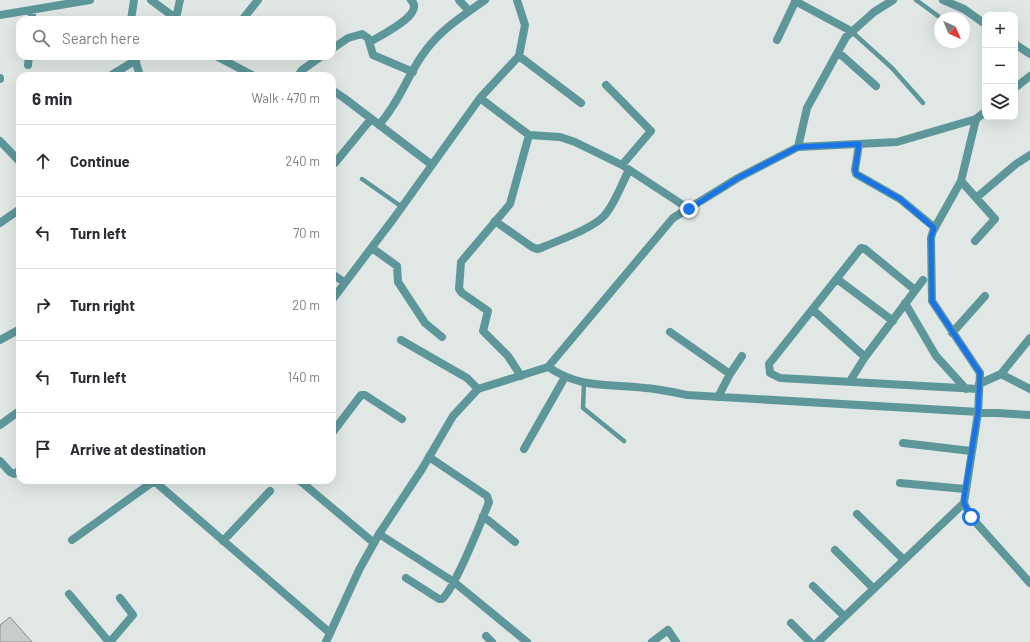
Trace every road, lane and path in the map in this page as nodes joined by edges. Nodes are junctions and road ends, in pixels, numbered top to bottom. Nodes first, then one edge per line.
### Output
1 (90, 0) edge
2 (134, 0) edge
3 (151, 0) edge
4 (180, 0) edge
5 (258, 0) edge
6 (410, 0) edge
7 (459, 0) edge
8 (485, 0) edge
9 (517, 0) edge
10 (893, 0) edge
11 (916, 0) edge
12 (943, 0) edge
13 (795, 1) edge
14 (32, 10) junction
15 (469, 11) junction
16 (934, 13) edge
17 (0, 15) edge
18 (32, 16) edge
19 (132, 16) edge
20 (173, 16) edge
21 (177, 16) edge
22 (245, 16) edge
23 (982, 22) edge
24 (851, 31) junction
25 (778, 40) dead end
26 (370, 42) junction
27 (336, 46) edge
28 (1018, 46) edge
29 (838, 52) junction
30 (1030, 54) edge
31 (519, 56) junction
32 (29, 60) edge
33 (132, 60) edge
34 (136, 60) edge
35 (224, 60) edge
36 (316, 60) edge
37 (28, 65) dead end
38 (116, 72) edge
39 (139, 72) edge
40 (247, 72) edge
41 (301, 72) edge
42 (413, 72) junction
43 (1030, 76) edge
44 (606, 86) dead end
45 (876, 86) dead end
46 (1018, 86) edge
47 (336, 93) edge
48 (480, 98) junction
49 (581, 103) dead end
50 (923, 103) dead end
51 (982, 114) edge
52 (371, 119) junction
53 (976, 119) junction
54 (379, 125) junction
55 (530, 135) junction
56 (0, 141) edge
57 (859, 144) junction
58 (798, 147) junction
59 (1030, 156) edge
60 (16, 158) edge
61 (336, 162) edge
62 (432, 165) junction
63 (622, 165) junction
64 (629, 170) junction
65 (362, 179) dead end
66 (961, 181) junction
67 (976, 198) junction
68 (402, 208) junction
69 (689, 209) junction
70 (16, 212) edge
71 (495, 221) junction
72 (0, 224) edge
73 (934, 228) junction
74 (975, 241) dead end
75 (372, 248) junction
76 (336, 277) edge
77 (837, 279) junction
78 (924, 280) dead end
79 (344, 282) junction
80 (915, 290) junction
81 (336, 294) edge
82 (985, 296) dead end
83 (905, 303) junction
84 (813, 310) junction
85 (893, 320) junction
86 (16, 331) edge
87 (670, 332) dead end
88 (952, 333) junction
89 (442, 337) dead end
90 (1030, 338) edge
91 (0, 340) edge
92 (401, 340) dead end
93 (742, 356) dead end
94 (865, 357) junction
95 (548, 366) junction
96 (730, 374) junction
97 (1001, 374) junction
98 (521, 376) junction
99 (565, 377) junction
100 (850, 381) junction
101 (584, 382) junction
102 (979, 387) junction
103 (966, 388) junction
104 (478, 389) junction
105 (1030, 389) edge
106 (718, 397) junction
107 (16, 413) edge
108 (978, 413) junction
109 (1030, 415) edge
110 (402, 419) dead end
111 (0, 425) edge
112 (336, 428) edge
113 (624, 441) dead end
114 (903, 443) dead end
115 (524, 449) dead end
116 (971, 451) junction
117 (429, 457) junction
118 (0, 461) edge
119 (16, 473) edge
120 (900, 483) dead end
121 (150, 484) edge
122 (157, 484) edge
123 (303, 484) edge
124 (965, 489) junction
125 (270, 491) dead end
126 (964, 503) junction
127 (857, 514) dead end
128 (483, 516) junction
129 (379, 534) junction
130 (72, 540) dead end
131 (223, 541) junction
132 (515, 542) dead end
133 (374, 543) junction
134 (835, 550) dead end
135 (903, 559) junction
136 (406, 578) dead end
137 (454, 582) junction
138 (1030, 583) edge
139 (813, 586) dead end
140 (873, 588) junction
141 (69, 594) dead end
142 (120, 598) dead end
143 (844, 616) junction
144 (791, 623) dead end
145 (330, 633) junction
146 (110, 642) edge
147 (326, 642) edge
148 (527, 642) edge
149 (652, 642) edge
150 (676, 642) edge
151 (810, 642) edge
152 (818, 642) edge

1 - 14 street
2 - 19 street
3 - 20 street
4 - 21 street
5 - 22 street
6 - 26 street
7 - 15 street
8 - 15 street
9 - 31 street
10 - 24 street
11 - 16 lane
12 - 23 street
13 - 24 street
13 - 25 street
14 - 17 street
14 - 18 street
15 - 42 street
24 - 29 street
24 - 50 lane
26 - 27 street
26 - 42 street
28 - 30 street
29 - 45 street
29 - 58 street
31 - 48 street
31 - 49 street
32 - 37 street
33 - 38 street
34 - 39 street
35 - 40 street
36 - 41 street
42 - 54 street
43 - 46 street
44 - 63 street
47 - 52 street
48 - 55 street
48 - 62 street
51 - 53 street
52 - 54 street
52 - 61 street
53 - 57 street
53 - 66 street
54 - 62 street
55 - 63 street
55 - 71 street
56 - 60 street
57 - 58 street
57 - 73 street
58 - 69 street
59 - 67 street
62 - 68 street
63 - 64 street
64 - 69 street
64 - 71 street
65 - 68 lane
66 - 67 street
66 - 73 street
67 - 74 street
68 - 75 street
69 - 95 street
70 - 72 street
71 - 98 street
73 - 88 street
75 - 79 street
75 - 89 street
76 - 79 street
77 - 80 street
77 - 84 street
77 - 85 street
78 - 80 street
79 - 81 street
80 - 83 street
82 - 88 street
83 - 85 street
83 - 103 street
84 - 94 street
84 - 100 street
85 - 94 street
86 - 91 street
87 - 96 street
88 - 102 street
90 - 97 street
92 - 104 street
93 - 96 street
94 - 100 street
95 - 98 street
95 - 99 street
96 - 106 street
97 - 102 street
97 - 105 street
98 - 104 street
99 - 101 street
99 - 115 street
100 - 103 street
101 - 106 street
101 - 113 lane
102 - 103 street
102 - 108 street
104 - 117 street
106 - 108 street
107 - 111 street
108 - 109 street
108 - 116 street
110 - 112 street
114 - 116 street
116 - 124 street
117 - 128 street
117 - 129 street
118 - 119 street
120 - 124 street
121 - 130 street
122 - 131 street
123 - 133 street
124 - 126 street
125 - 131 street
126 - 135 street
126 - 138 street
127 - 135 street
128 - 132 street
128 - 137 street
129 - 133 street
129 - 137 street
131 - 145 street
133 - 145 street
134 - 140 street
135 - 140 street
136 - 137 street
137 - 148 street
139 - 143 street
140 - 143 street
141 - 146 street
142 - 146 street
143 - 152 street
144 - 151 street
145 - 147 street
149 - 150 street

